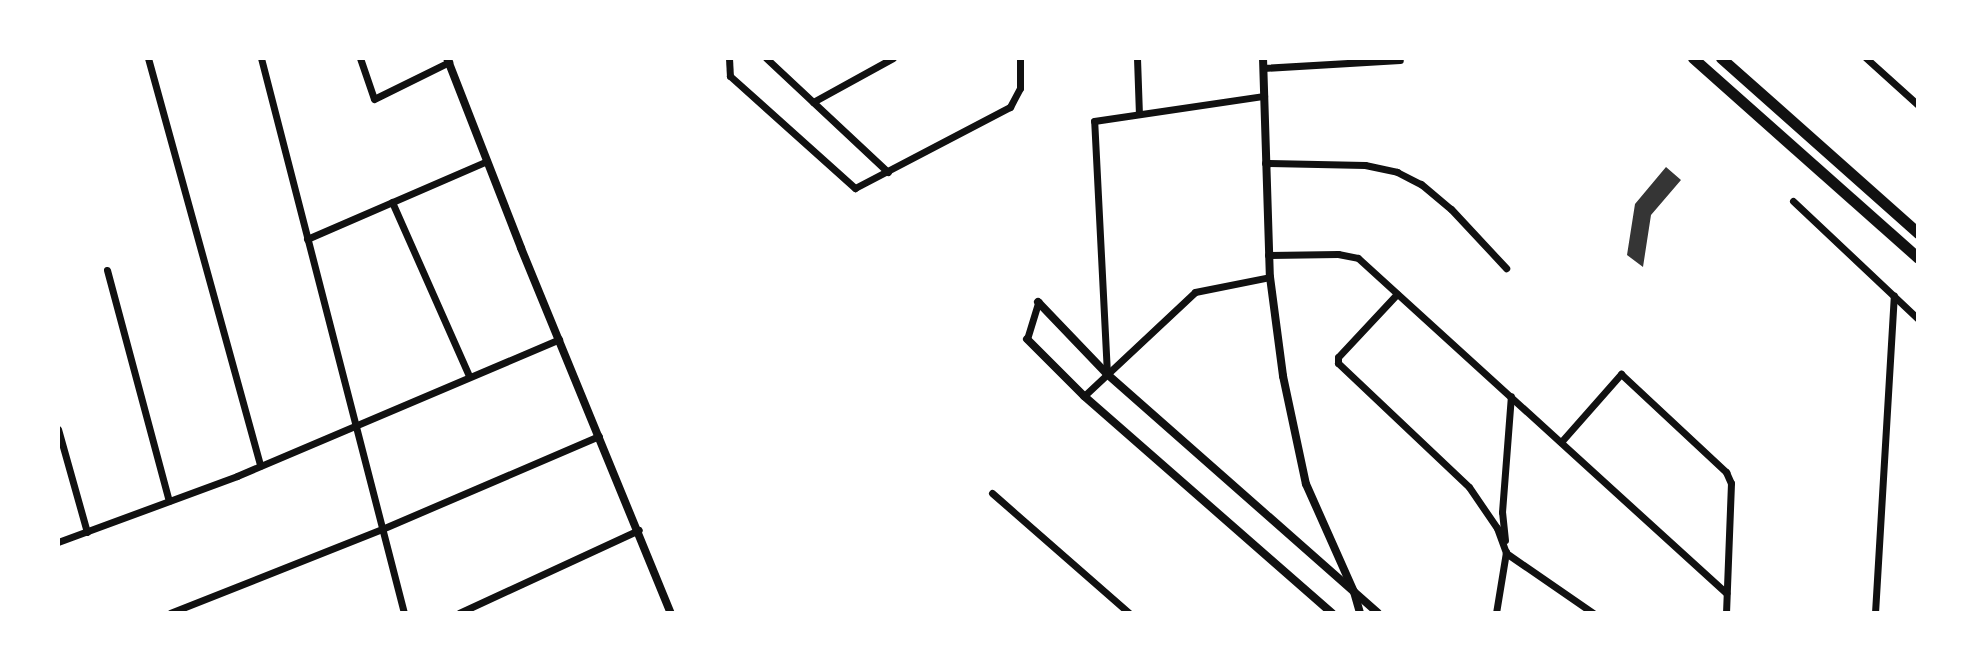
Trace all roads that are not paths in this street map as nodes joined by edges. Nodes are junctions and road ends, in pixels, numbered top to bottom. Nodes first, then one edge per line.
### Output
1 (148, 58) edge
2 (261, 58) edge
3 (360, 58) edge
4 (729, 58) edge
5 (766, 58) edge
6 (893, 58) edge
7 (1020, 58) edge
8 (1137, 58) edge
9 (1693, 58) edge
10 (1721, 58) edge
11 (1866, 58) edge
12 (448, 60) edge
13 (1400, 60) dead end
14 (1263, 63) edge
15 (1264, 96) junction
16 (813, 102) junction
17 (1918, 105) edge
18 (1139, 114) junction
19 (487, 161) junction
20 (1265, 163) junction
21 (888, 172) junction
22 (1793, 201) dead end
23 (392, 202) junction
24 (1918, 233) edge
25 (307, 239) junction
26 (1268, 255) junction
27 (1918, 258) edge
28 (1506, 268) dead end
29 (107, 270) dead end
30 (1270, 277) junction
31 (1397, 294) junction
32 (1894, 296) junction
33 (1038, 302) joint
34 (1918, 319) edge
35 (559, 339) junction
36 (1027, 339) joint
37 (1107, 374) junction
38 (469, 376) junction
39 (1084, 396) junction
40 (1511, 396) junction
41 (355, 424) junction
42 (58, 429) edge
43 (599, 436) junction
44 (1561, 442) junction
45 (260, 466) junction
46 (992, 493) dead end
47 (169, 501) junction
48 (382, 529) junction
49 (639, 530) junction
50 (87, 532) junction
51 (58, 542) edge
52 (1506, 553) junction
53 (1354, 592) junction
54 (1726, 593) junction
55 (170, 613) edge
56 (404, 613) edge
57 (459, 613) edge
58 (671, 613) edge
59 (1129, 613) edge
60 (1332, 613) edge
61 (1360, 613) edge
62 (1378, 613) edge
63 (1496, 613) edge
64 (1593, 613) edge
65 (1726, 613) edge
66 (1875, 613) edge

1 - 45 street
2 - 25 street
3 - 12 street
4 - 21 street
5 - 16 street
6 - 16 street
7 - 21 street
8 - 18 street
9 - 27 highway
10 - 24 highway
11 - 17 street
12 - 19 street
13 - 14 street
14 - 15 street
15 - 18 street
15 - 20 street
16 - 21 street
18 - 37 street
19 - 23 street
19 - 35 street
20 - 26 street
20 - 28 street
22 - 32 street
23 - 25 street
23 - 38 street
25 - 41 street
26 - 30 street
26 - 31 street
29 - 47 street
30 - 37 street
30 - 53 street
31 - 40 street
31 - 52 street
32 - 34 street
32 - 66 street
33 - 36 street
33 - 37 street
35 - 38 street
35 - 43 street
36 - 39 street
37 - 39 street
37 - 53 street
38 - 41 street
39 - 60 street
40 - 44 street
40 - 52 street
41 - 45 street
41 - 48 street
42 - 50 street
43 - 48 street
43 - 49 street
44 - 54 street
44 - 54 street
45 - 47 street
46 - 59 street
47 - 50 street
48 - 55 street
48 - 56 street
49 - 57 street
49 - 58 street
50 - 51 street
52 - 63 street
52 - 64 street
53 - 61 street
53 - 62 street
54 - 65 street

